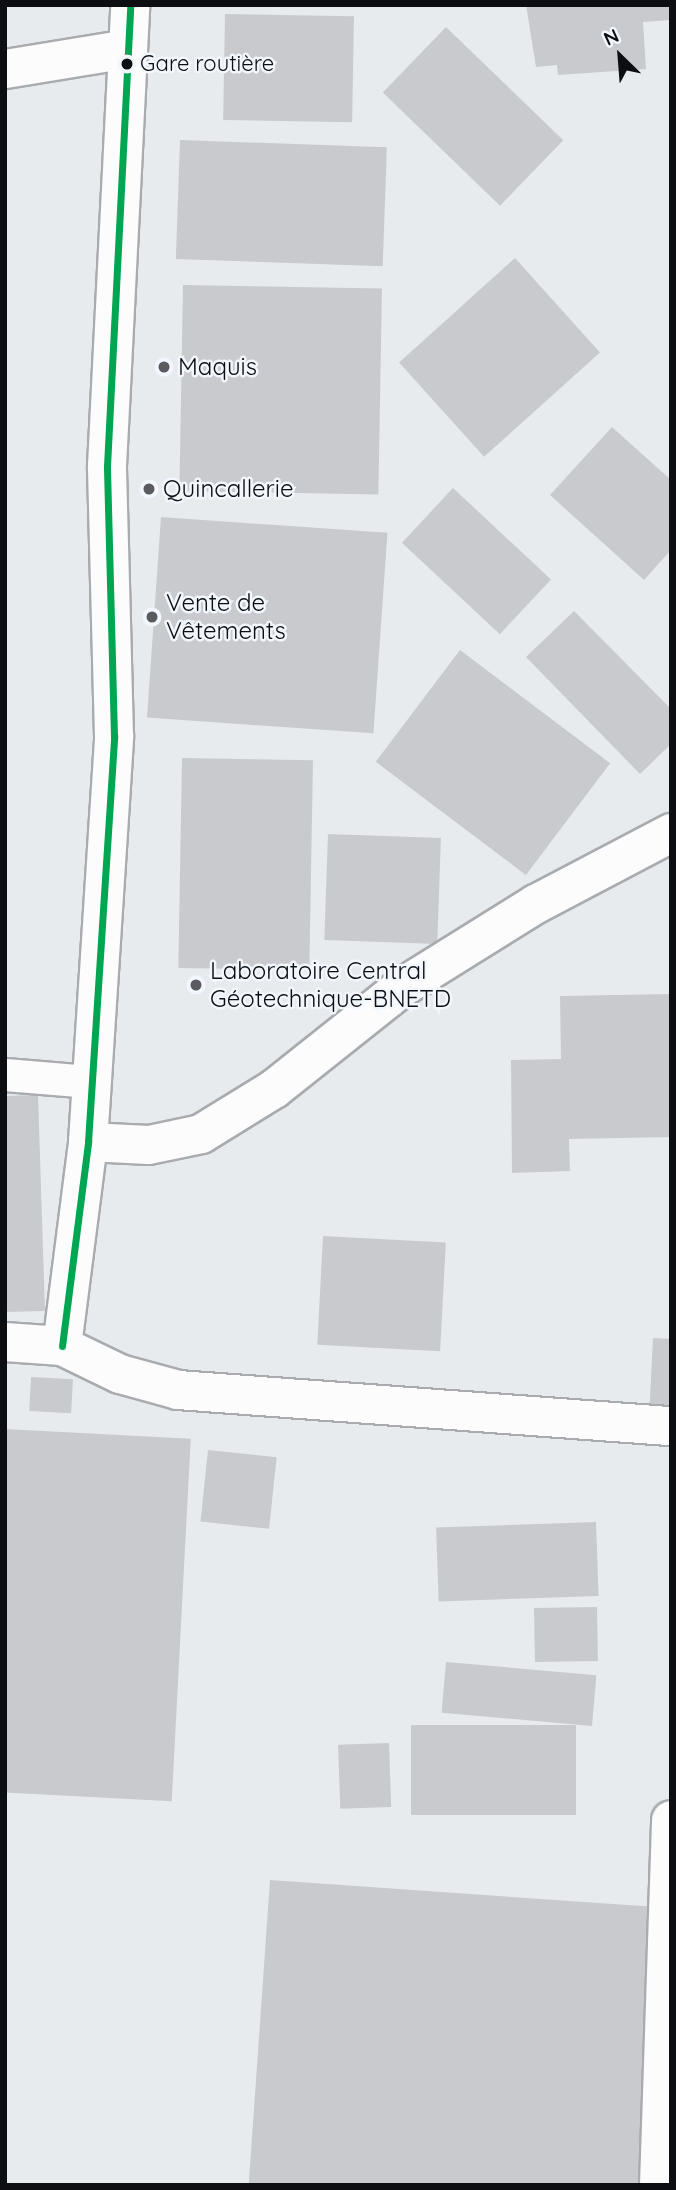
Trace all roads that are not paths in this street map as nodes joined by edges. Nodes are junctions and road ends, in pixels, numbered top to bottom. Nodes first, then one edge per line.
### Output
1 (130, 5) edge
2 (127, 49) junction
3 (5, 69) edge
4 (671, 833) edge
5 (5, 1075) edge
6 (91, 1082) junction
7 (88, 1142) junction
8 (5, 1342) edge
9 (62, 1346) junction
10 (671, 1426) edge
11 (671, 1820) edge
12 (667, 1961) edge
13 (659, 2185) edge

1 - 2 street
2 - 3 street
2 - 6 street
4 - 7 street
5 - 6 lane
6 - 7 street
7 - 9 street
8 - 9 street
9 - 10 street
11 - 12 street
12 - 13 street

